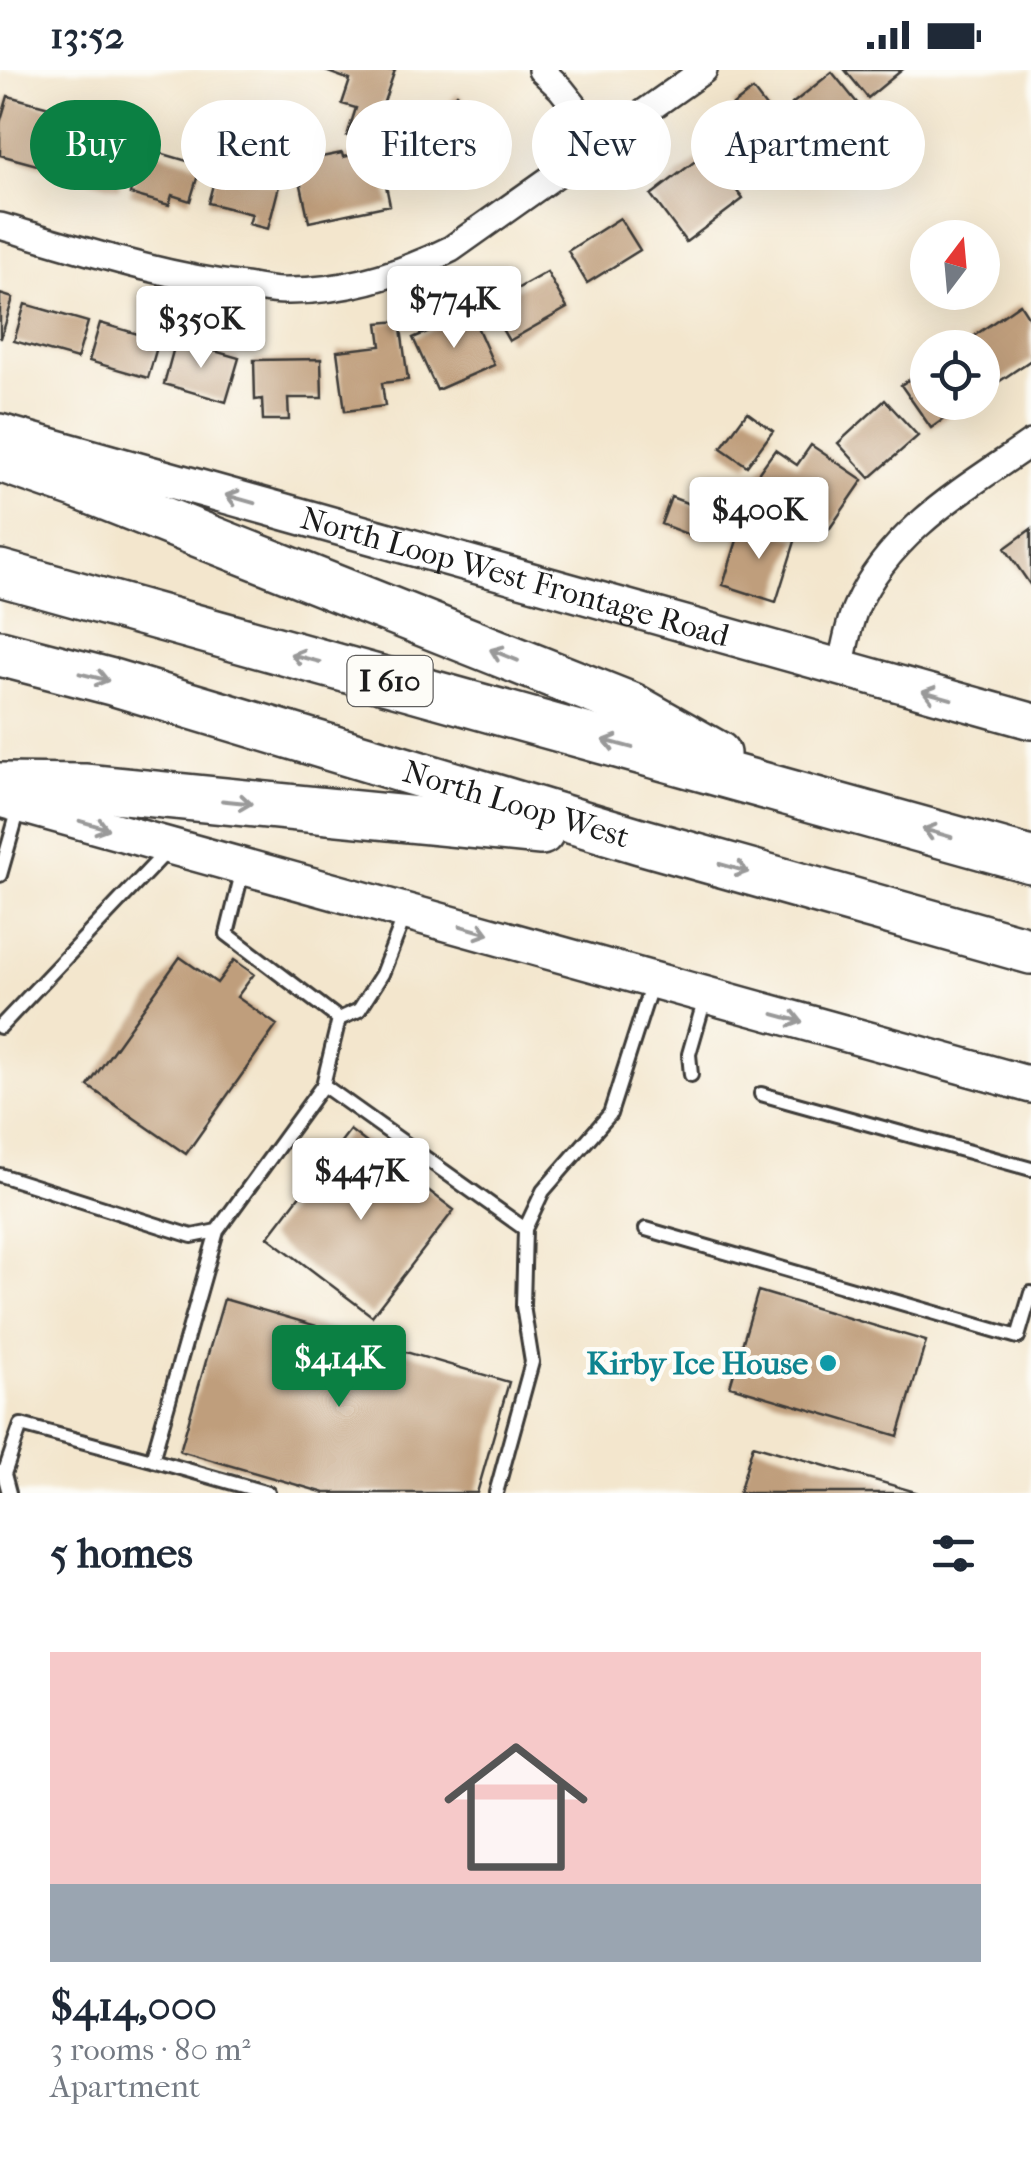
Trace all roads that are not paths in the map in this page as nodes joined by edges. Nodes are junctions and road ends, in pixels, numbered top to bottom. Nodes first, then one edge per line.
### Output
1 (541, 70) edge
2 (704, 70) edge
3 (570, 100) edge
4 (662, 100) edge
5 (535, 190) edge
6 (0, 226) edge
7 (0, 432) edge
8 (1031, 443) edge
9 (0, 459) edge
10 (0, 573) edge
11 (0, 653) edge
12 (840, 667) junction
13 (1031, 721) edge
14 (780, 789) junction
15 (7, 796) edge
16 (640, 842) junction
17 (171, 846) junction
18 (1031, 860) edge
19 (243, 866) junction
20 (0, 875) edge
21 (407, 912) junction
22 (1031, 951) edge
23 (653, 980) junction
24 (706, 995) junction
25 (339, 1018) junction
26 (0, 1027) edge
27 (691, 1075) dead end
28 (324, 1084) junction
29 (1031, 1085) edge
30 (761, 1094) dead end
31 (1031, 1169) edge
32 (0, 1175) edge
33 (526, 1229) junction
34 (646, 1229) dead end
35 (217, 1232) junction
36 (1031, 1292) edge
37 (152, 1460) junction
38 (2, 1473) edge
39 (9, 1493) edge
40 (268, 1493) edge
41 (496, 1493) edge

1 - 3 street
2 - 4 street
5 - 6 street
12 -> 7 main road, North Loop West Frontage Road
8 - 12 street
14 -> 9 highway
14 -> 10 highway, I 610
11 -> 16 highway, North Loop West / I 610
13 -> 12 main road, North Loop West Frontage Road
18 -> 14 highway, I 610
15 -> 16 highway
15 -> 17 main road
15 - 20 lane
16 -> 22 highway, North Loop West / I 610
17 - 19 main road
17 - 26 lane
19 - 21 main road
19 - 25 lane
21 -> 23 main road
21 - 25 lane
23 - 24 main road
23 - 33 lane
24 - 27 lane
24 -> 29 main road
25 - 28 lane
28 - 33 lane
28 - 35 lane
30 - 31 lane
32 - 35 lane
33 - 41 lane
34 - 36 lane
35 - 37 lane
37 - 38 lane
37 - 40 lane
38 - 39 lane

